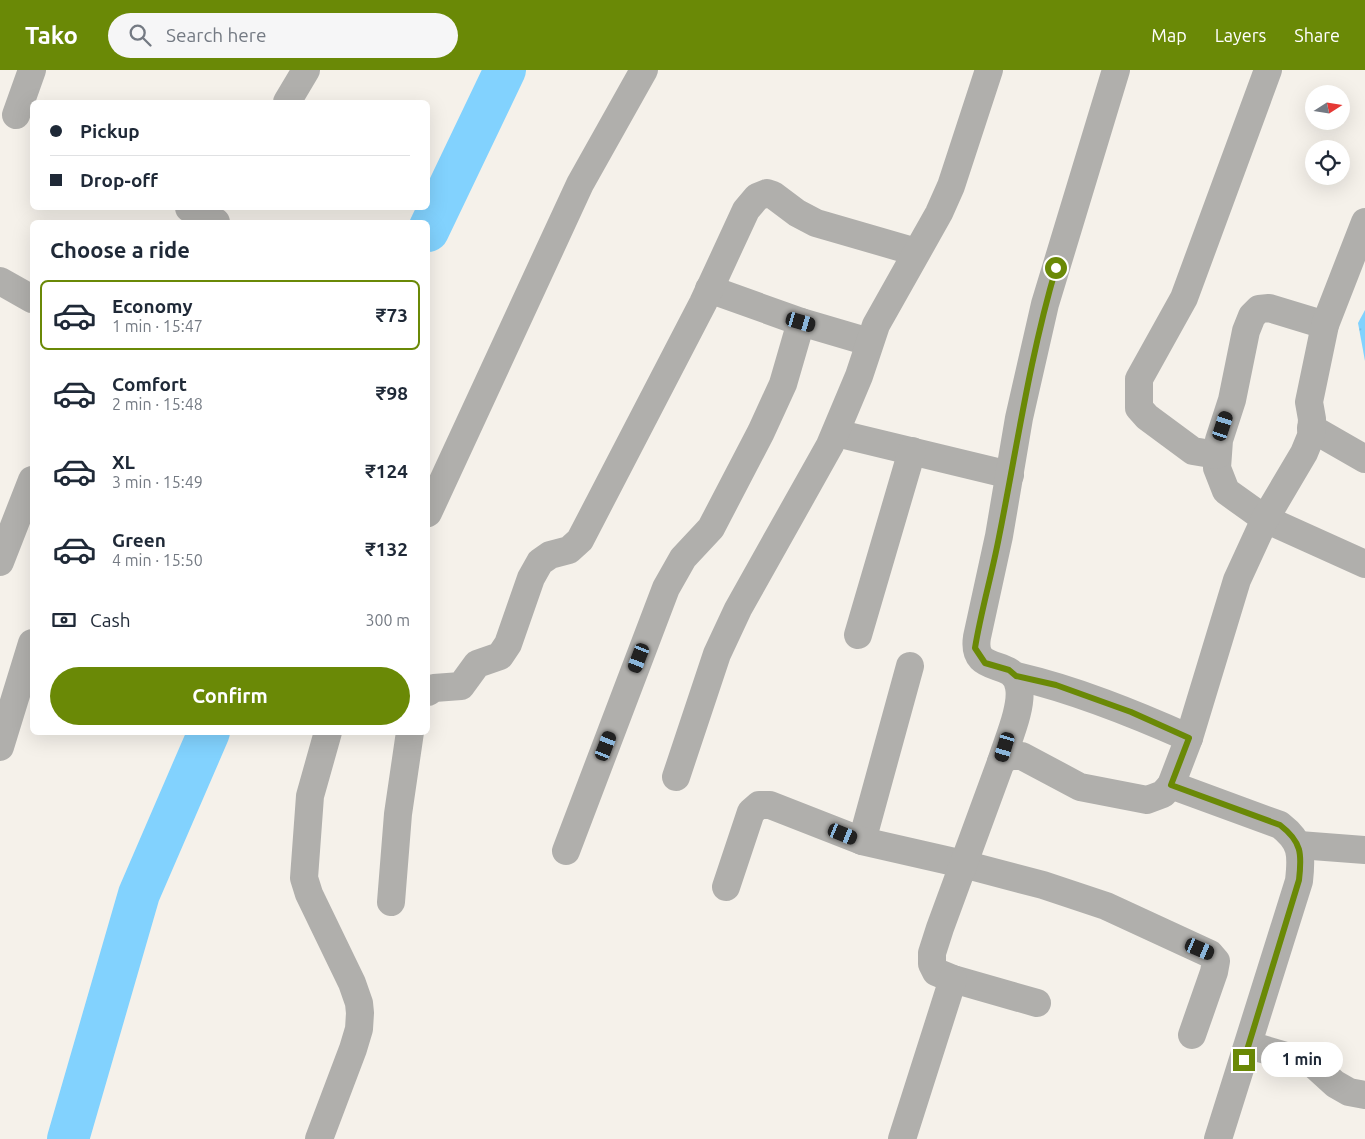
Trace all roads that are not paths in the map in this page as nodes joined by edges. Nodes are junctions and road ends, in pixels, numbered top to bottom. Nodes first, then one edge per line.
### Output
1 (32, 70) edge
2 (306, 70) edge
3 (644, 70) edge
4 (989, 70) edge
5 (1116, 70) edge
6 (1268, 70) edge
7 (288, 100) edge
8 (16, 114) edge
9 (196, 210) edge
10 (219, 217) edge
11 (1365, 222) edge
12 (916, 252) junction
13 (0, 281) edge
14 (709, 289) junction
15 (30, 298) edge
16 (801, 322) junction
17 (1324, 325) junction
18 (869, 342) junction
19 (1312, 428) junction
20 (836, 433) junction
21 (912, 451) junction
22 (1216, 455) junction
23 (1365, 459) edge
24 (1010, 475) junction
25 (30, 485) edge
26 (430, 509) edge
27 (1265, 519) junction
28 (0, 562) edge
29 (1365, 564) edge
30 (858, 635) dead end
31 (30, 650) edge
32 (910, 666) dead end
33 (1016, 676) junction
34 (430, 691) edge
35 (327, 735) edge
36 (410, 735) edge
37 (1189, 738) junction
38 (0, 747) edge
39 (1001, 762) junction
40 (676, 777) dead end
41 (1171, 785) junction
42 (862, 841) junction
43 (1299, 845) junction
44 (1365, 850) edge
45 (566, 851) dead end
46 (963, 864) junction
47 (726, 887) dead end
48 (391, 902) dead end
49 (953, 979) junction
50 (1038, 1003) dead end
51 (1192, 1035) dead end
52 (1248, 1045) junction
53 (1365, 1095) edge
54 (319, 1139) edge
55 (902, 1139) edge
56 (1218, 1139) edge

1 - 8 street
2 - 7 street
3 - 26 street
4 - 12 street
5 - 24 street
6 - 22 street
9 - 10 street
11 - 17 street
12 - 14 street
12 - 18 street
13 - 15 street
14 - 16 street
14 - 34 street
16 - 18 street
16 - 45 street
17 - 19 street
17 - 22 street
18 - 20 street
19 - 23 street
19 - 27 street
20 - 21 street
20 - 40 street
21 - 24 street
21 - 30 street
22 - 27 street
24 - 33 street
25 - 28 street
27 - 29 street
27 - 37 street
31 - 38 street
32 - 42 street
33 - 37 street
33 - 39 street
35 - 54 street
36 - 48 street
37 - 41 street
39 - 41 street
39 - 46 street
41 - 43 street
42 - 46 street
42 - 47 street
43 - 44 street
43 - 52 street
46 - 49 street
46 - 51 street
49 - 50 street
49 - 55 street
52 - 53 street
52 - 56 street

